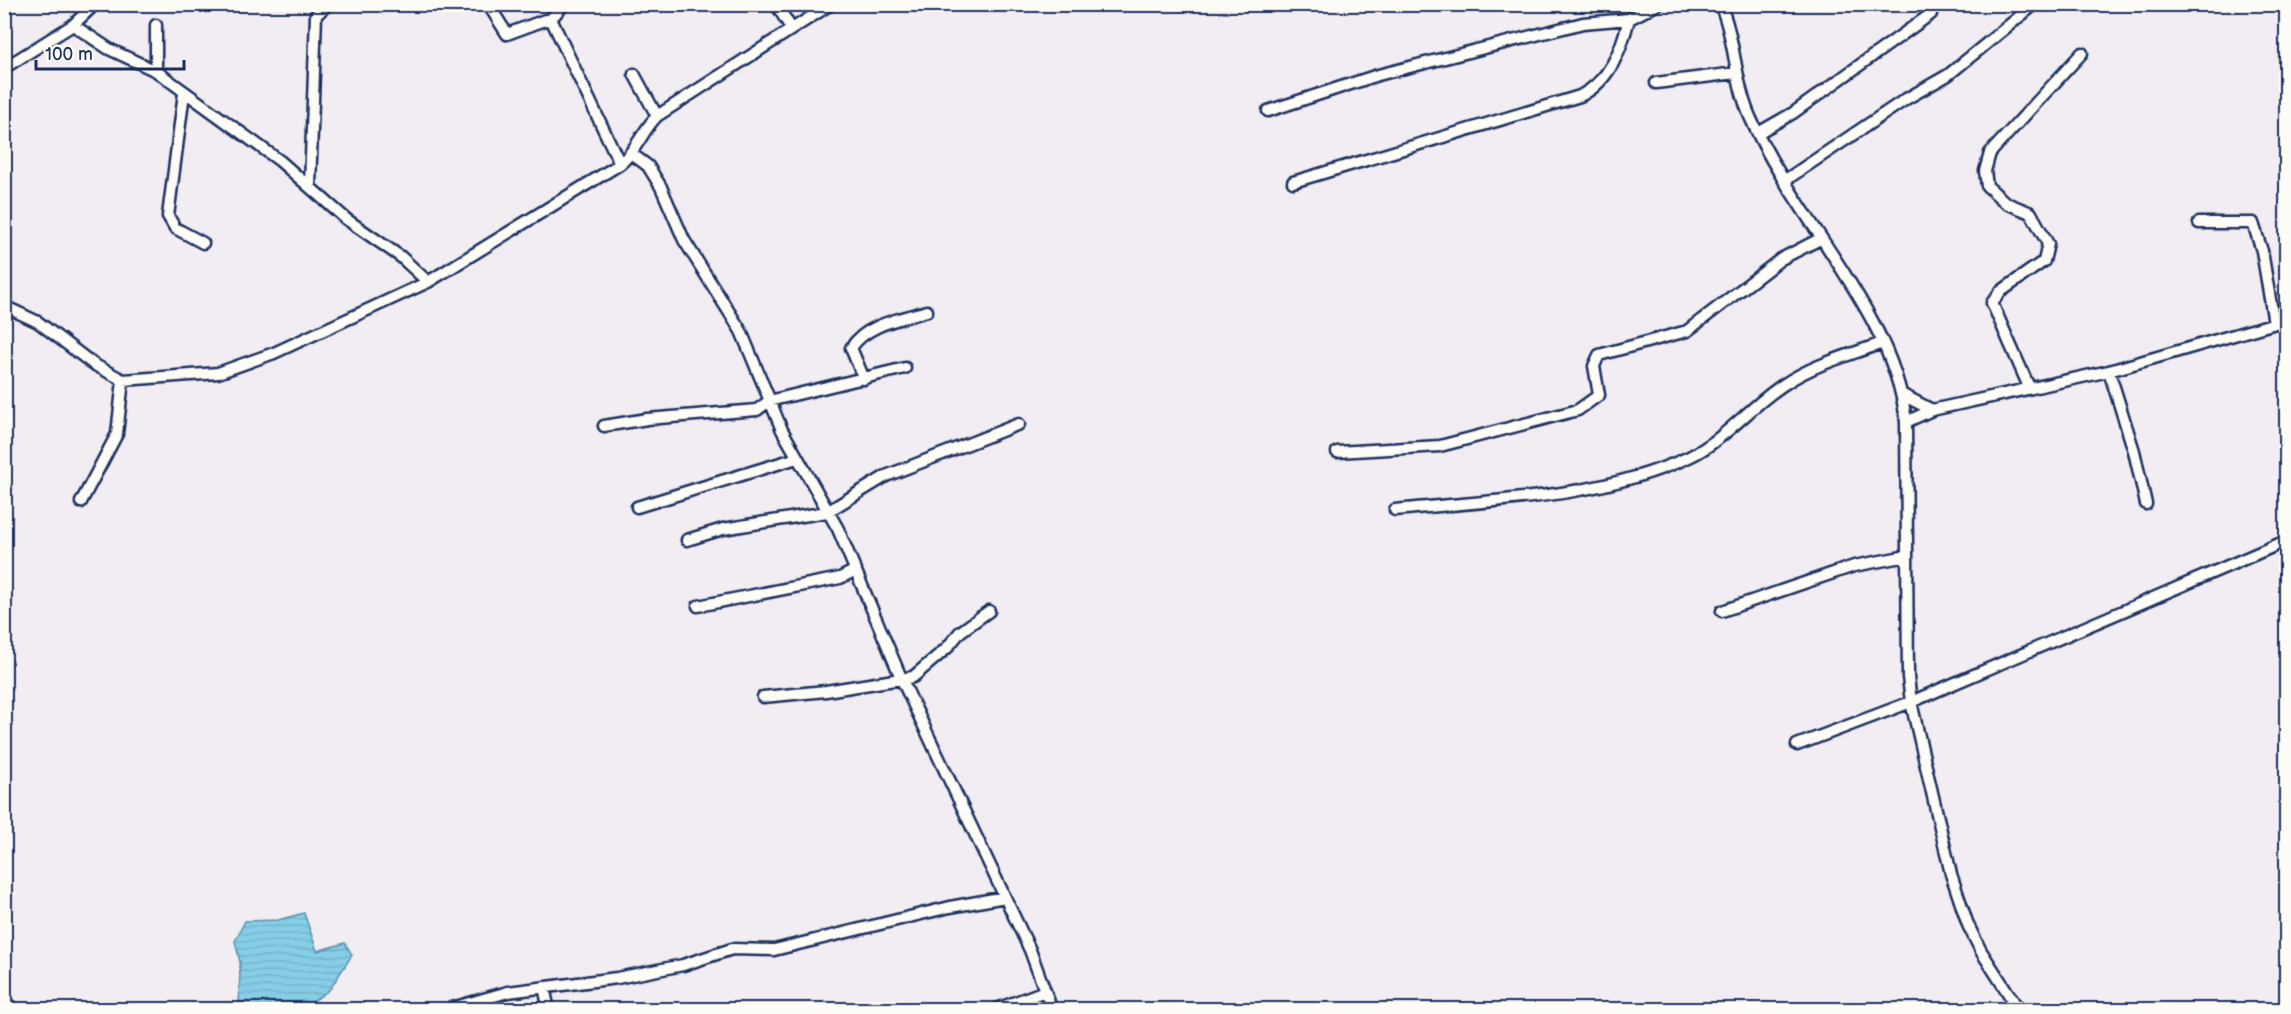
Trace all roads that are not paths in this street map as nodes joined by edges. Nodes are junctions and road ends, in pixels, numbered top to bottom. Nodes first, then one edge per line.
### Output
1 (95, 4) edge
2 (328, 4) edge
3 (488, 4) edge
4 (564, 4) edge
5 (776, 4) edge
6 (831, 4) edge
7 (1658, 4) edge
8 (1720, 4) edge
9 (2035, 4) edge
10 (1931, 14) dead end
11 (1629, 19) junction
12 (549, 20) junction
13 (73, 25) junction
14 (156, 25) dead end
15 (791, 28) junction
16 (2082, 53) dead end
17 (4, 68) edge
18 (156, 71) junction
19 (1736, 73) junction
20 (634, 74) dead end
21 (1656, 83) dead end
22 (184, 93) junction
23 (1268, 111) dead end
24 (657, 116) junction
25 (1758, 133) junction
26 (632, 154) junction
27 (620, 164) junction
28 (1784, 181) junction
29 (1293, 182) dead end
30 (310, 186) junction
31 (2199, 224) dead end
32 (1821, 239) junction
33 (203, 243) dead end
34 (428, 282) junction
35 (4, 306) edge
36 (927, 311) dead end
37 (2286, 320) edge
38 (2274, 324) junction
39 (1882, 343) junction
40 (905, 368) dead end
41 (2109, 371) junction
42 (864, 379) junction
43 (123, 380) junction
44 (2029, 387) junction
45 (1903, 395) junction
46 (770, 401) junction
47 (1932, 410) junction
48 (1906, 422) junction
49 (1019, 424) dead end
50 (604, 426) dead end
51 (1337, 452) dead end
52 (797, 458) junction
53 (81, 502) dead end
54 (2146, 504) dead end
55 (638, 507) dead end
56 (1395, 510) dead end
57 (827, 512) junction
58 (687, 540) dead end
59 (2286, 541) edge
60 (1907, 556) junction
61 (856, 570) junction
62 (698, 606) dead end
63 (989, 611) dead end
64 (1722, 611) dead end
65 (902, 680) junction
66 (763, 697) dead end
67 (1911, 702) junction
68 (1797, 745) dead end
69 (1005, 897) junction
70 (544, 987) junction
71 (1045, 991) junction
72 (4, 1002) edge
73 (16, 1010) edge
74 (445, 1010) edge
75 (549, 1010) edge
76 (994, 1010) edge
77 (1052, 1010) edge
78 (2019, 1010) edge

1 - 13 street
2 - 30 street
3 - 12 street
4 - 12 street
5 - 15 street
6 - 15 street
7 - 11 street
8 - 19 street
9 - 28 street
10 - 25 street
11 - 23 street
11 - 29 street
12 - 27 street
13 - 17 street
13 - 18 street
14 - 18 street
15 - 24 street
16 - 44 street
18 - 22 street
19 - 21 street
19 - 25 street
20 - 24 street
22 - 30 street
22 - 33 street
24 - 26 street
25 - 28 street
26 - 27 street
26 - 46 street
27 - 34 street
28 - 32 street
30 - 34 street
31 - 38 street
32 - 39 street
32 - 51 street
34 - 43 street
35 - 43 street
36 - 42 street
37 - 38 street
38 - 41 street
39 - 45 street
39 - 56 street
40 - 42 street
41 - 44 street
41 - 54 street
42 - 46 street
43 - 53 street
44 - 47 street
45 - 47 street
45 - 48 street
46 - 50 street
46 - 52 street
47 - 48 street
48 - 60 street
49 - 57 street
52 - 55 street
52 - 57 street
57 - 58 street
57 - 61 street
59 - 67 street
60 - 64 street
60 - 67 street
61 - 62 street
61 - 65 street
63 - 65 street
65 - 66 street
65 - 69 street
67 - 68 street
67 - 78 street
69 - 70 street
69 - 71 street
70 - 74 street
70 - 75 street
71 - 76 street
71 - 77 street
72 - 73 street

